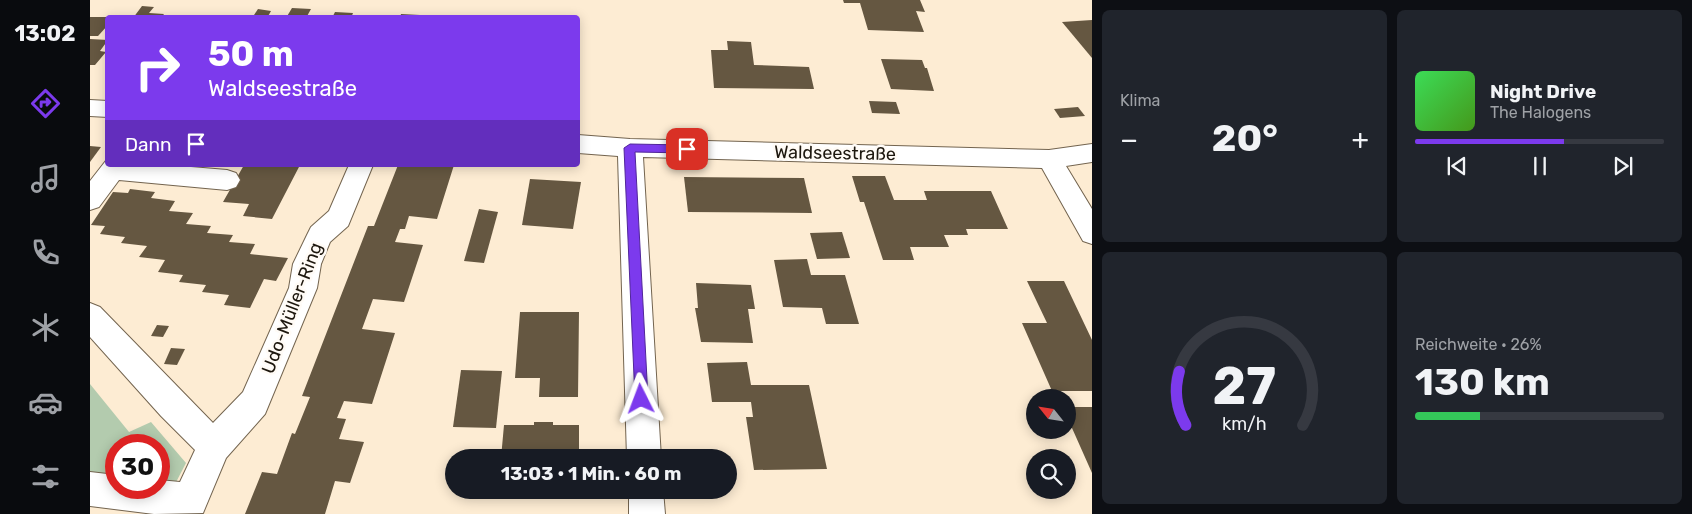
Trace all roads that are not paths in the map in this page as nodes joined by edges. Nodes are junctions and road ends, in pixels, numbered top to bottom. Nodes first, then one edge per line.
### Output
1 (90, 108) edge
2 (105, 109) edge
3 (580, 144) edge
4 (630, 148) junction
5 (1092, 153) edge
6 (1049, 158) junction
7 (114, 167) edge
8 (360, 167) edge
9 (227, 180) dead end
10 (90, 200) edge
11 (1092, 233) edge
12 (90, 316) edge
13 (214, 446) junction
14 (644, 449) edge
15 (90, 489) edge
16 (646, 499) edge
17 (188, 507) edge
18 (647, 514) edge

1 - 2 street
3 - 4 street, Waldseestraße
4 - 6 street, Waldseestraße
4 - 14 street
5 - 6 street, Waldseestraße
6 - 11 street
7 - 9 street
7 - 10 street
8 - 13 street, Udo-Müller-Ring
12 - 13 street
13 - 17 street, Udo-Müller-Ring
15 - 17 street, Udo-Müller-Ring
16 - 18 street

